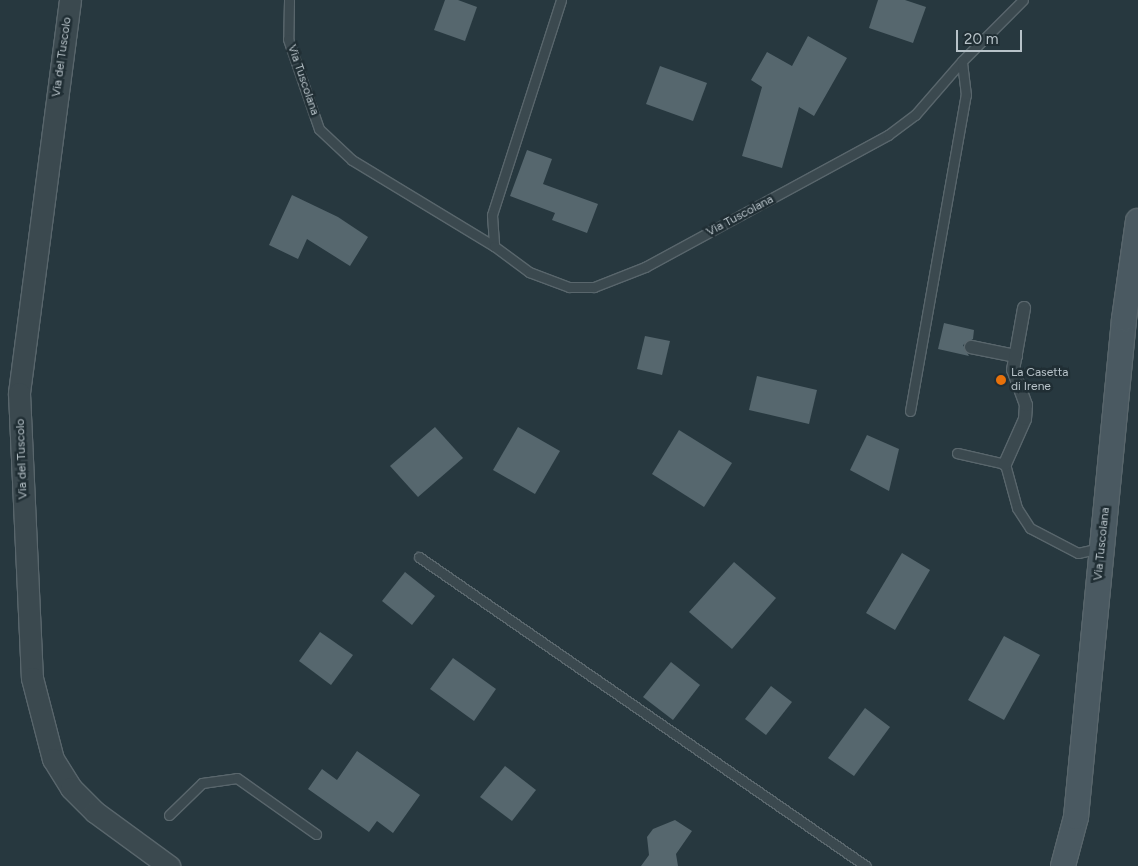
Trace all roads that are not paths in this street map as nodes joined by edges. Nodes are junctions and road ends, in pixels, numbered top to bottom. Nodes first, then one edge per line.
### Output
1 (70, 0) edge
2 (289, 0) edge
3 (561, 0) edge
4 (1023, 0) edge
5 (962, 61) junction
6 (1138, 221) edge
7 (494, 246) junction
8 (1024, 308) dead end
9 (971, 347) dead end
10 (1016, 356) junction
11 (910, 411) dead end
12 (957, 453) dead end
13 (1005, 464) junction
14 (1102, 548) junction
15 (419, 557) dead end
16 (169, 815) dead end
17 (316, 834) dead end
18 (169, 866) edge
19 (866, 866) edge
20 (1063, 866) edge

1 - 18 street, Via del Tuscolo
2 - 7 lane, Via Tuscolana
3 - 7 lane
4 - 5 lane, Via Tuscolana
5 - 7 lane, Via Tuscolana
5 - 11 lane
6 - 14 main road, Via Tuscolana
8 - 10 street
9 - 10 street
10 - 13 street
12 - 13 lane
13 - 14 lane
14 - 20 main road, Via Tuscolana
15 - 19 lane
16 - 17 lane

